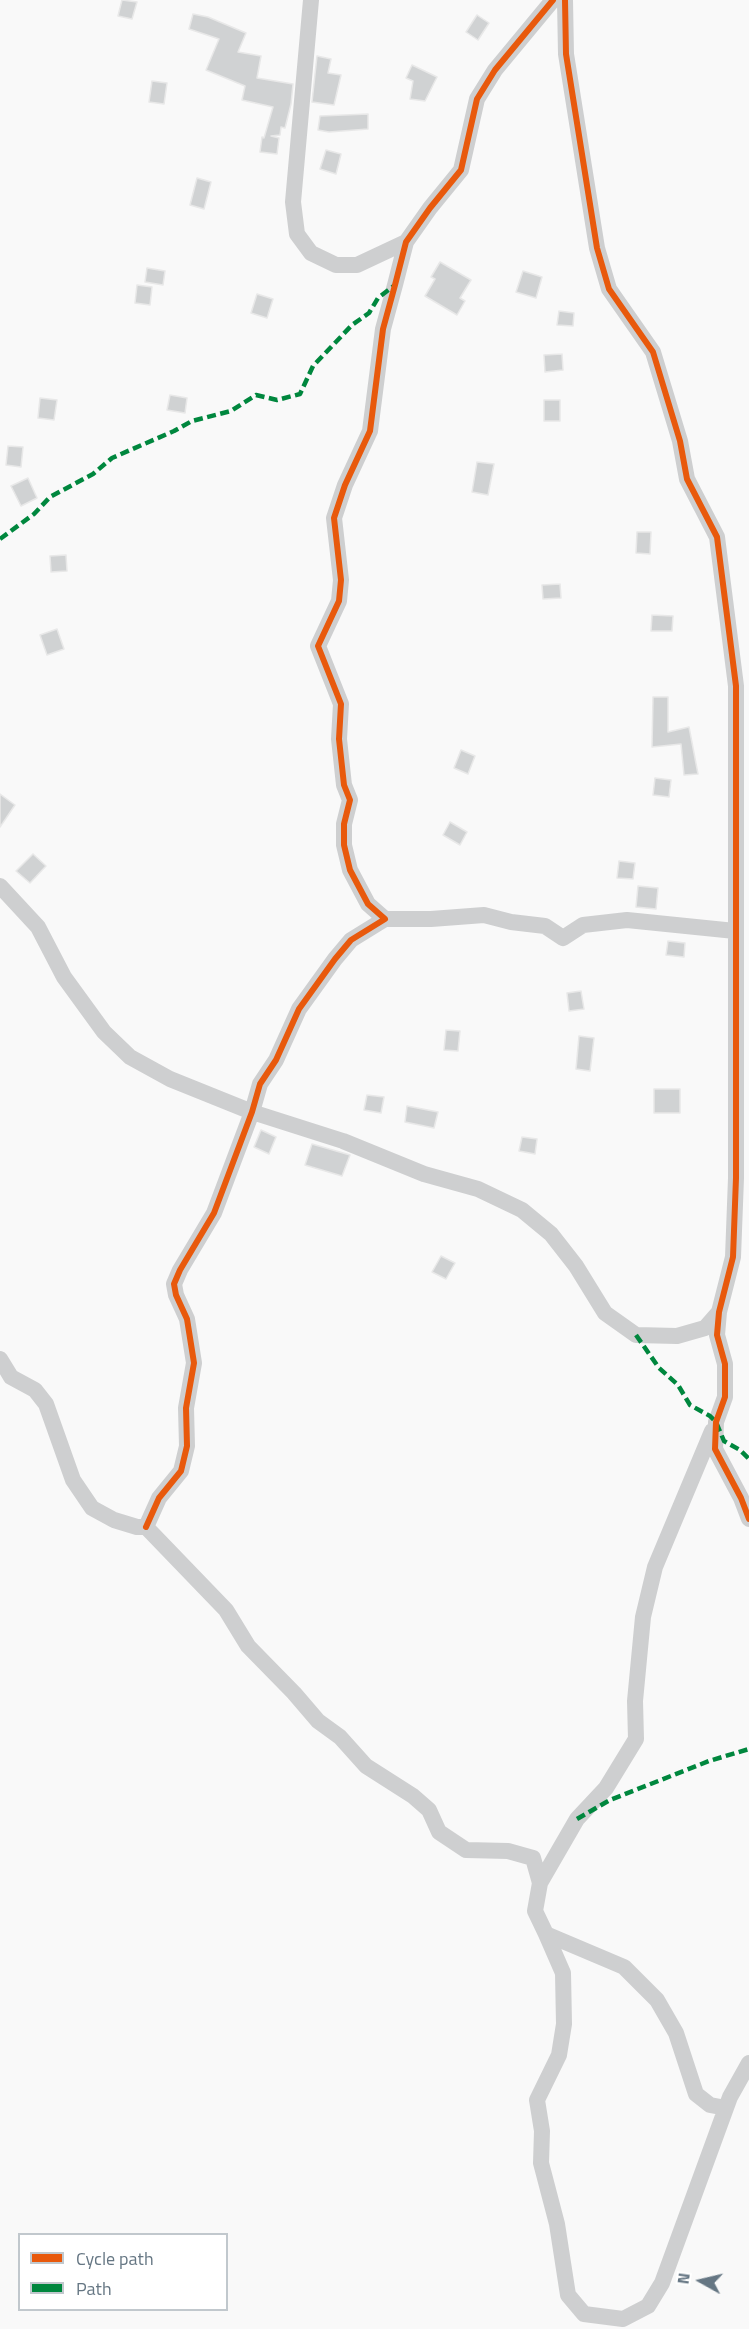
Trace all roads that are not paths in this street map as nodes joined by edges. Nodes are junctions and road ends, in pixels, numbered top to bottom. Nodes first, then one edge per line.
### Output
1 (311, 0) edge
2 (553, 0) edge
3 (565, 0) edge
4 (406, 242) junction
5 (0, 886) edge
6 (385, 919) junction
7 (735, 931) junction
8 (252, 1112) junction
9 (719, 1312) junction
10 (0, 1359) edge
11 (716, 1422) junction
12 (749, 1519) edge
13 (146, 1527) junction
14 (540, 1883) junction
15 (546, 1934) junction
16 (749, 2064) edge
17 (726, 2108) junction

1 - 4 street
2 - 4 street
3 - 7 street
4 - 6 street
5 - 8 street
6 - 7 street
6 - 8 street
7 - 9 street
8 - 9 street
8 - 13 street
9 - 11 street
10 - 13 street
11 - 12 street
11 - 14 street
13 - 14 street
14 - 15 street
15 - 17 street
15 - 17 street
16 - 17 street

